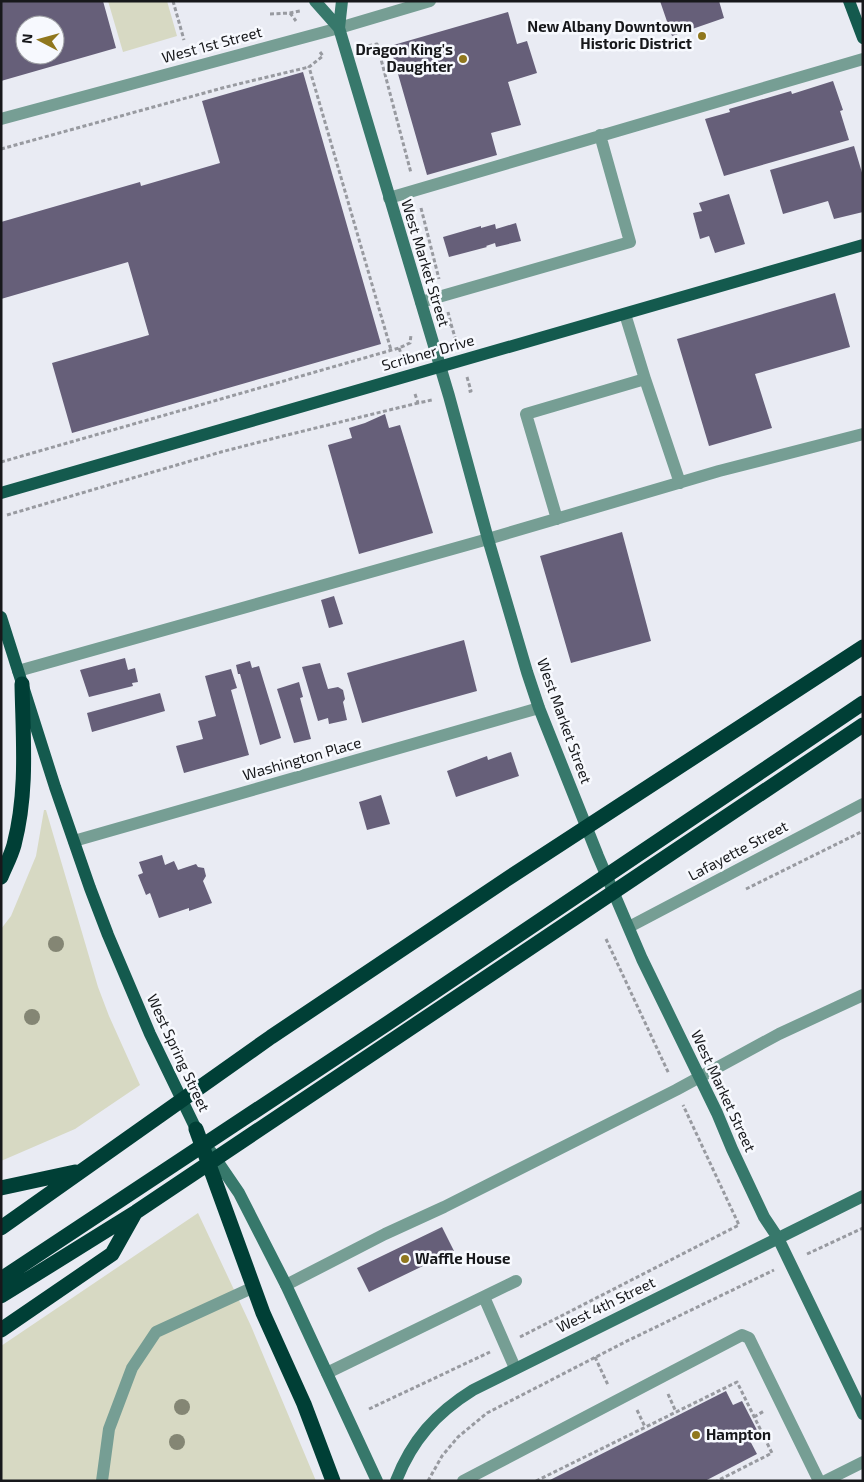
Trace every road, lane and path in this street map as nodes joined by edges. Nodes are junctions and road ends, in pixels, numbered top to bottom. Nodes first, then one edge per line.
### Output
1 (173, 1) edge
2 (314, 1) edge
3 (342, 1) edge
4 (430, 1) edge
5 (849, 1) edge
6 (270, 14) dead end
7 (339, 28) junction
8 (308, 36) junction
9 (863, 38) edge
10 (184, 40) dead end
11 (863, 59) edge
12 (309, 67) junction
13 (1, 119) edge
14 (600, 135) junction
15 (1, 149) edge
16 (389, 198) junction
17 (863, 245) edge
18 (421, 302) junction
19 (625, 314) junction
20 (399, 348) dead end
21 (391, 350) junction
22 (440, 367) junction
23 (646, 379) junction
24 (418, 403) dead end
25 (863, 434) edge
26 (1, 462) edge
27 (680, 483) junction
28 (1, 493) edge
29 (7, 515) dead end
30 (557, 519) junction
31 (488, 539) junction
32 (1, 617) edge
33 (863, 647) edge
34 (20, 678) junction
35 (863, 703) edge
36 (539, 708) junction
37 (863, 725) edge
38 (863, 804) edge
39 (863, 831) edge
40 (74, 840) junction
41 (1, 877) edge
42 (740, 892) dead end
43 (628, 927) junction
44 (606, 939) dead end
45 (863, 996) edge
46 (700, 1077) junction
47 (676, 1090) junction
48 (196, 1129) junction
49 (82, 1171) junction
50 (1, 1188) edge
51 (863, 1196) edge
52 (136, 1212) junction
53 (1, 1228) edge
54 (863, 1228) edge
55 (778, 1238) junction
56 (790, 1263) junction
57 (1, 1279) edge
58 (516, 1282) dead end
59 (286, 1285) junction
60 (254, 1287) junction
61 (1, 1296) edge
62 (484, 1297) junction
63 (1, 1330) edge
64 (504, 1345) junction
65 (595, 1357) junction
66 (515, 1368) junction
67 (326, 1373) junction
68 (859, 1396) edge
69 (615, 1401) junction
70 (369, 1409) dead end
71 (863, 1414) edge
72 (863, 1462) edge
73 (102, 1481) edge
74 (333, 1481) edge
75 (377, 1481) edge
76 (396, 1481) edge
77 (428, 1481) edge
78 (463, 1481) edge
79 (536, 1481) edge
80 (717, 1481) edge
81 (819, 1481) edge
82 (825, 1481) edge

1 - 10 path
2 - 7 street
3 - 7 street, West Market Street
4 - 7 street, West 1st Street
5 - 9 main road
6 - 8 path
7 - 8 street, West 1st Street
7 - 16 street, West Market Street
8 - 12 path
8 - 13 street, West 1st Street
11 - 14 street
12 - 15 path
12 - 21 path
14 - 16 street
14 - 18 street
16 - 18 street, West Market Street
17 - 19 main road, Scribner Drive
18 - 22 street, West Market Street
19 - 22 main road, Scribner Drive
19 - 23 street
20 - 21 path
21 - 26 path
22 - 28 main road, Scribner Drive
22 - 31 street, West Market Street
23 - 27 street
23 - 30 street
24 - 29 path
25 - 27 street
27 - 30 street
30 - 31 street
31 - 34 street
31 - 36 street, West Market Street
32 - 34 main road, West Spring Street
33 - 49 highway
34 - 40 main road, West Spring Street
34 - 41 highway
35 - 57 highway
36 - 40 street, Washington Place
36 - 43 street, West Market Street
37 - 52 highway
38 - 43 street, Lafayette Street
39 - 42 path
40 - 48 main road, West Spring Street
43 - 46 street, West Market Street
44 - 47 path
45 - 46 street
46 - 47 street
46 - 55 street, West Market Street
47 - 59 street
47 - 64 path
48 - 59 street, West Spring Street
48 - 60 highway
49 - 50 highway
49 - 53 highway
51 - 55 street, West 4th Street
52 - 61 highway
52 - 63 highway
54 - 56 path
55 - 56 street, West Market Street
55 - 66 street, West 4th Street
56 - 65 path
56 - 68 street, West Market Street
58 - 62 street
59 - 67 street, West Spring Street
60 - 73 street
60 - 74 highway
62 - 64 street
62 - 67 street
64 - 66 street
64 - 70 path
65 - 69 path
65 - 77 path
66 - 76 street, West 4th Street
67 - 75 street, West Spring Street
68 - 71 street, West Market Street
69 - 78 street
69 - 81 street
72 - 82 street
79 - 80 path

